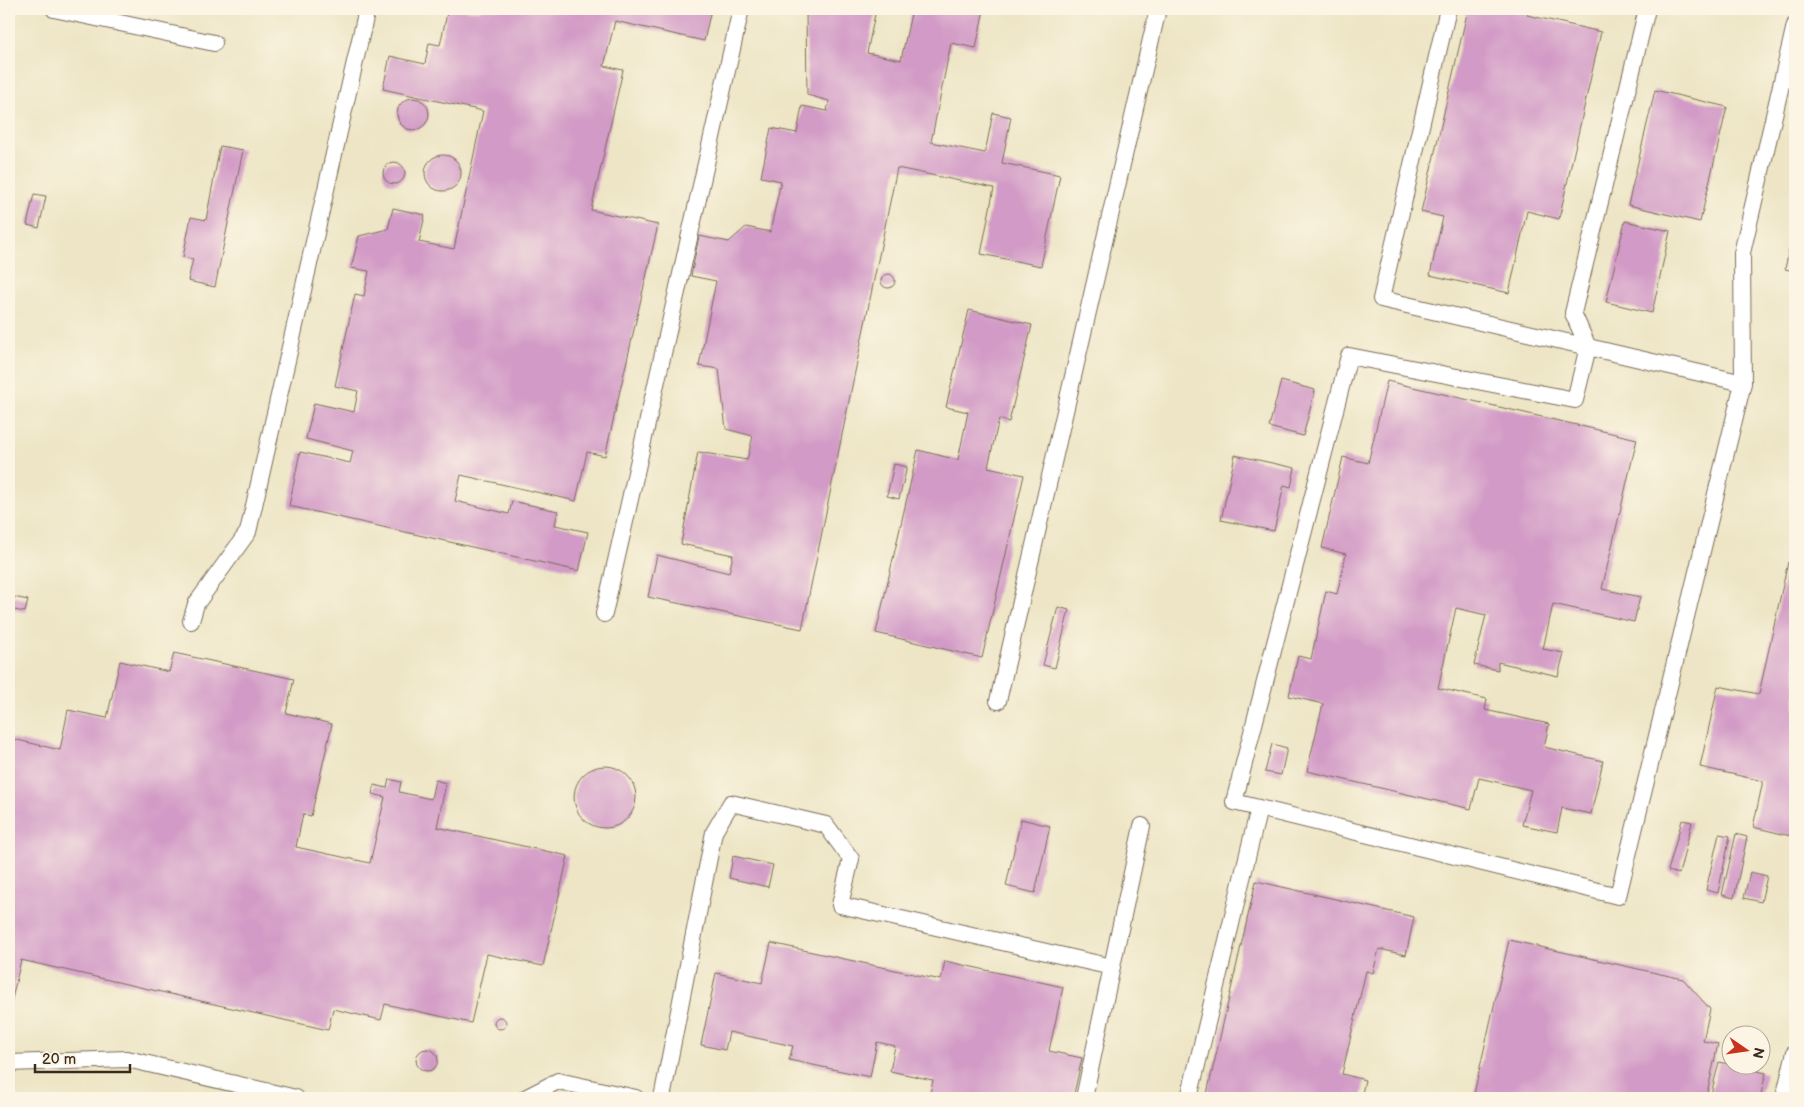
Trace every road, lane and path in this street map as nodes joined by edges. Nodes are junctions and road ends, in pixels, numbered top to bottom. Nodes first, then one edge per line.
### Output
1 (54, 9) edge
2 (367, 9) edge
3 (741, 9) edge
4 (1158, 9) edge
5 (1448, 9) edge
6 (1647, 9) edge
7 (1795, 25) edge
8 (214, 43) dead end
9 (1588, 347) junction
10 (1743, 383) junction
11 (604, 614) dead end
12 (192, 621) dead end
13 (998, 702) dead end
14 (1260, 808) junction
15 (1142, 826) dead end
16 (1112, 968) junction
17 (1795, 1052) edge
18 (9, 1063) edge
19 (296, 1098) edge
20 (525, 1098) edge
21 (636, 1098) edge
22 (662, 1098) edge
23 (1084, 1098) edge
24 (1189, 1098) edge
25 (1784, 1098) edge

1 - 8 lane
2 - 12 lane
3 - 11 lane
4 - 13 lane
5 - 9 lane
6 - 9 lane
7 - 10 lane
9 - 10 lane
9 - 14 lane
10 - 14 lane
14 - 24 lane
15 - 16 lane
16 - 22 lane
16 - 23 lane
17 - 25 lane
18 - 19 lane
20 - 21 lane

